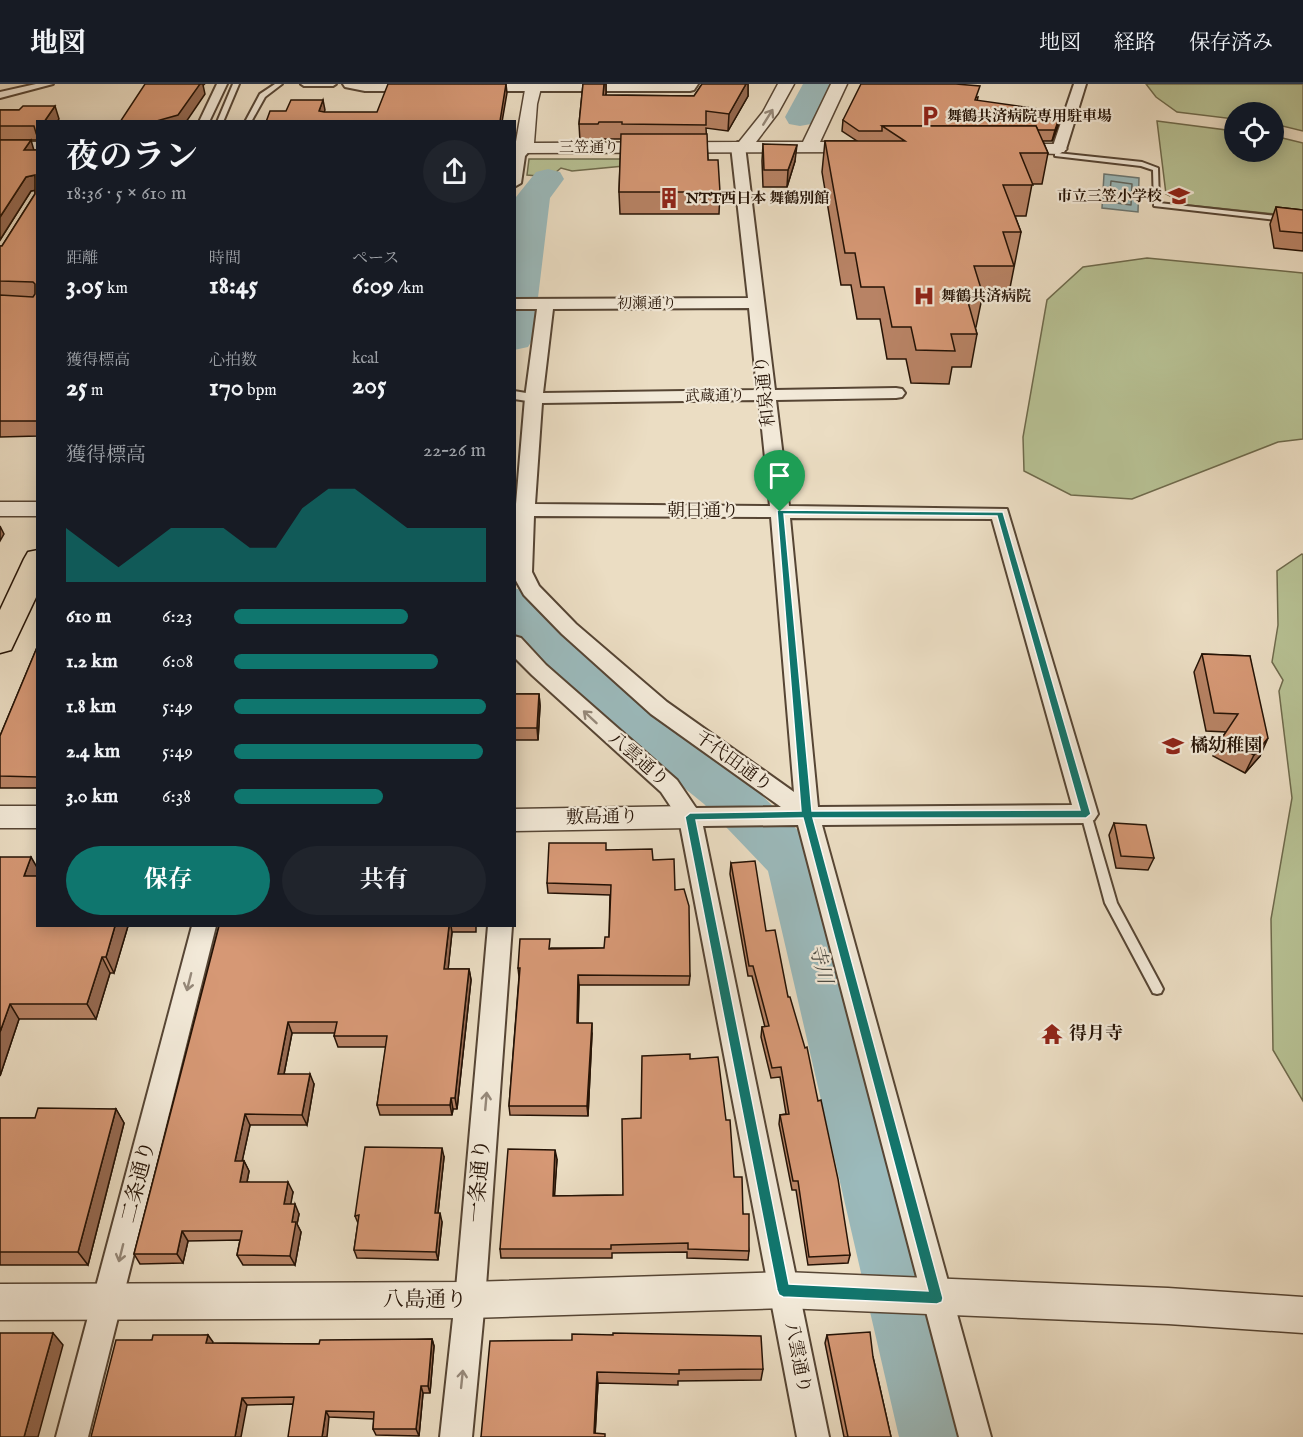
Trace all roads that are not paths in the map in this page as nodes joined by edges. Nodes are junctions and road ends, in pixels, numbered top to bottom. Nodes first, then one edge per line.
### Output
1 (48, 84) edge
2 (222, 84) edge
3 (236, 84) edge
4 (279, 84) edge
5 (304, 84) edge
6 (333, 84) edge
7 (349, 84) edge
8 (692, 84) edge
9 (786, 84) edge
10 (839, 84) edge
11 (1080, 84) edge
12 (534, 86) edge
13 (629, 86) edge
14 (435, 87) edge
15 (459, 87) edge
16 (0, 95) edge
17 (205, 120) edge
18 (221, 120) edge
19 (249, 120) edge
20 (741, 146) junction
21 (0, 147) edge
22 (36, 147) edge
23 (810, 147) junction
24 (876, 147) edge
25 (520, 148) edge
26 (990, 148) edge
27 (1058, 152) junction
28 (516, 169) edge
29 (1303, 221) edge
30 (756, 303) junction
31 (516, 304) edge
32 (541, 304) junction
33 (896, 393) dead end
34 (766, 395) junction
35 (525, 396) edge
36 (0, 509) edge
37 (36, 509) edge
38 (520, 510) edge
39 (780, 512) junction
40 (36, 563) edge
41 (0, 643) edge
42 (516, 644) edge
43 (807, 814) junction
44 (1086, 814) junction
45 (0, 817) edge
46 (36, 817) edge
47 (690, 817) junction
48 (516, 820) edge
49 (204, 927) edge
50 (500, 927) edge
51 (1157, 989) dead end
52 (783, 1290) junction
53 (924, 1297) junction
54 (470, 1300) junction
55 (0, 1302) edge
56 (108, 1302) junction
57 (1303, 1315) edge
58 (72, 1437) edge
59 (456, 1437) edge
60 (813, 1437) edge
61 (975, 1437) edge

1 - 16 street
2 - 17 street
3 - 18 lane
4 - 19 lane
5 - 6 lane
7 - 14 street
8 - 13 street
20 -> 9 street
10 - 23 street
11 - 27 street
12 - 13 street
12 - 15 street
12 - 25 street
20 - 23 street, 三笠通り
20 - 25 street, 三笠通り
20 - 30 street, 和泉通り
21 - 22 street
23 - 24 street, 三笠通り
25 - 28 street
26 - 27 street
27 - 29 lane
30 - 32 street, 初瀬通り
30 - 34 street, 和泉通り
31 - 32 street, 初瀬通り
32 - 35 street, 千代田通り
33 - 34 street, 武蔵通り
34 - 35 street, 武蔵通り
34 - 39 street, 和泉通り
35 - 38 street, 千代田通り
36 - 37 street
38 - 39 street, 朝日通り
38 - 43 street, 千代田通り
39 - 43 street, 和泉通り
39 - 44 street, 朝日通り
40 - 41 main road
47 -> 42 street, 八雲通り
43 - 44 street
43 - 47 street
43 - 53 street
44 - 51 lane
45 - 46 street
47 - 48 street, 敷島通り
47 - 52 street, 八雲通り
49 -> 56 street, 二条通り
54 -> 50 street, 一条通り
52 - 53 street, 八島通り
52 - 54 street, 八島通り
52 - 60 street, 八雲通り
53 - 57 street, 八島通り
53 - 61 street
54 - 56 street, 八島通り
59 -> 54 street, 一条通り
55 - 56 street, 八島通り
56 - 58 street, 二条通り

